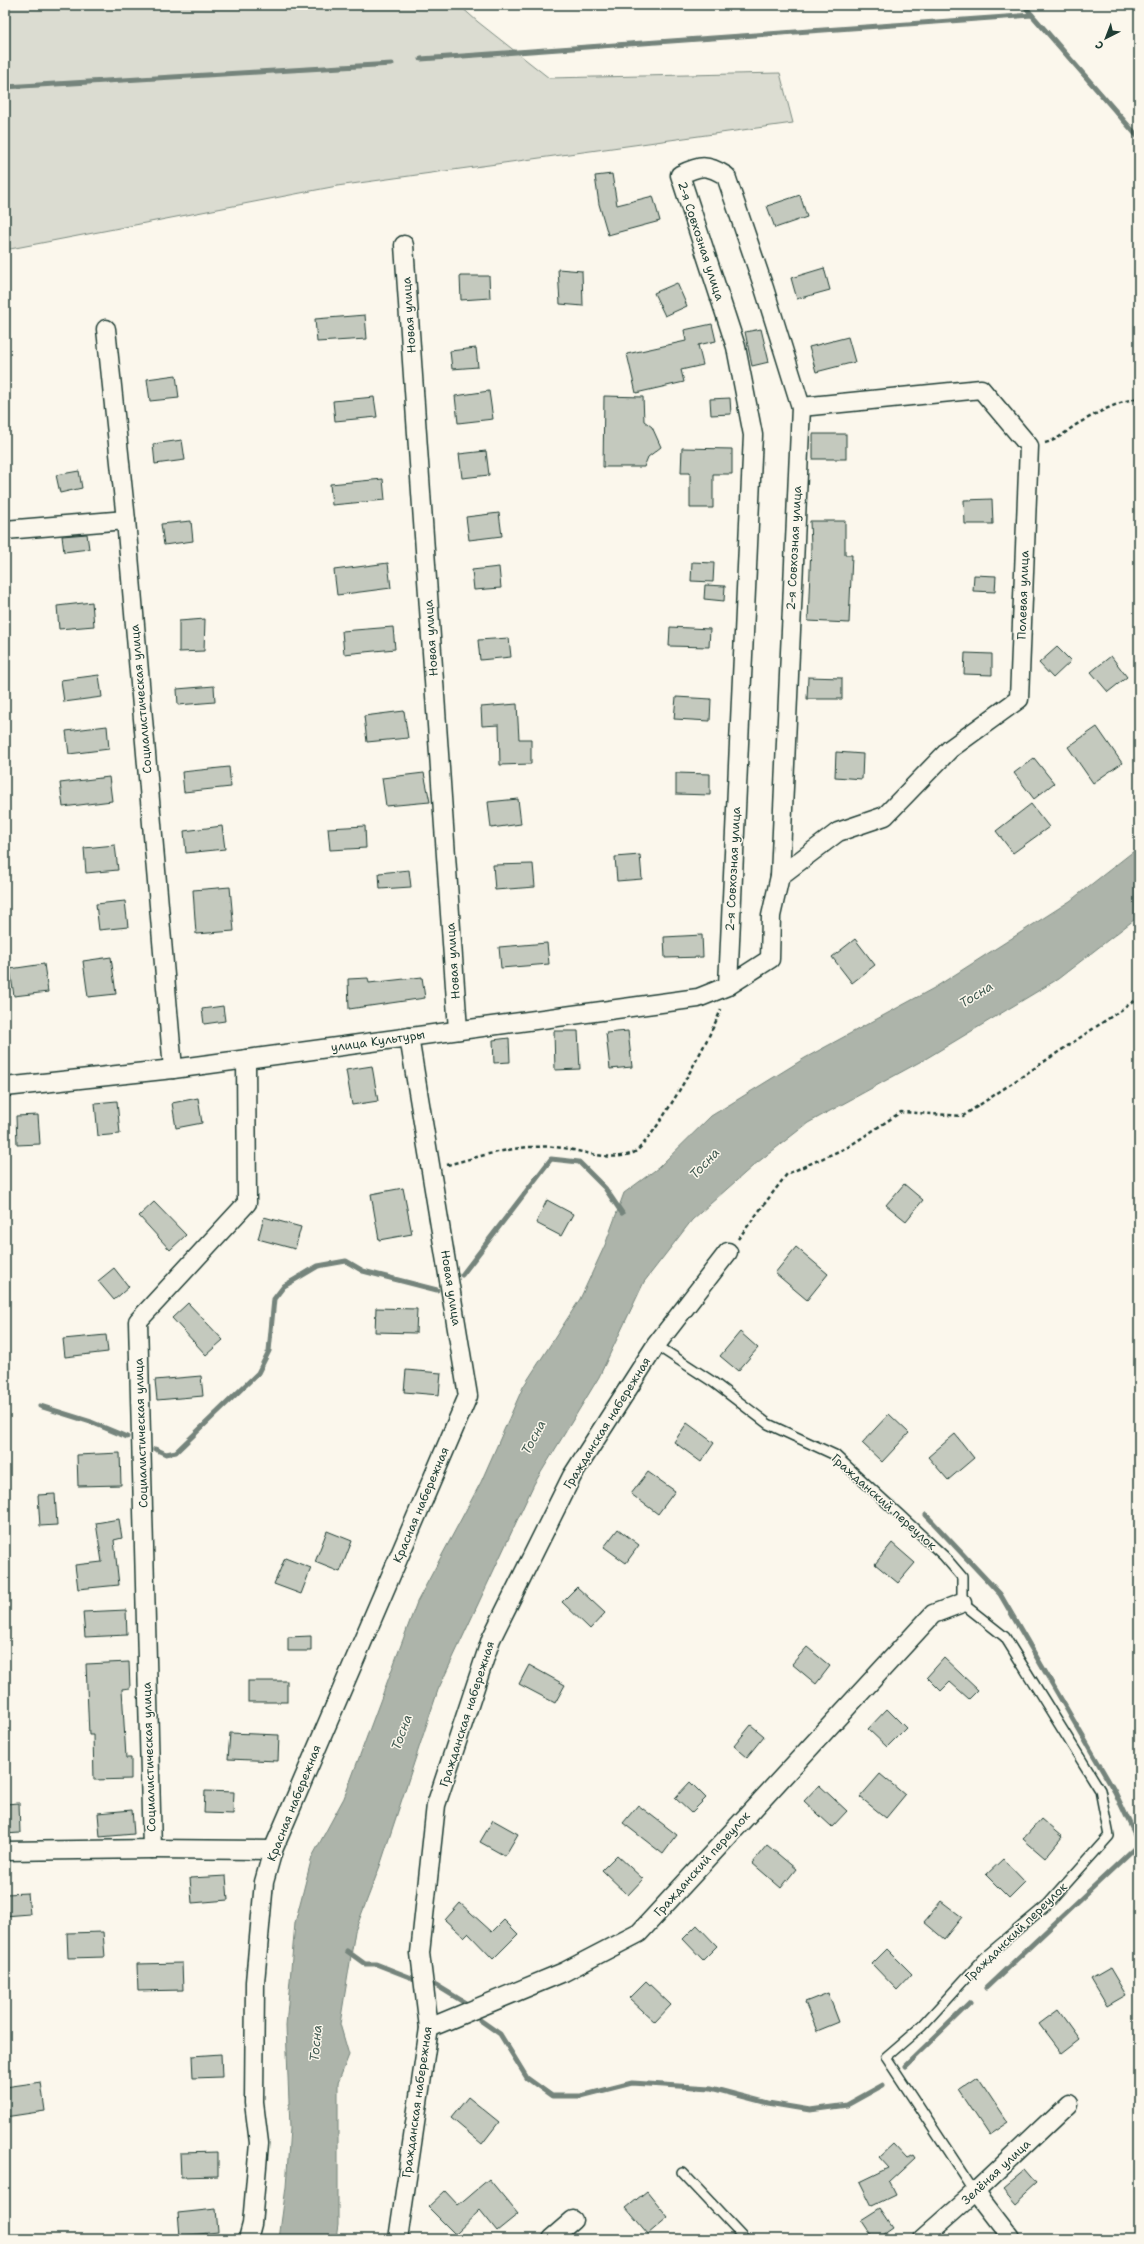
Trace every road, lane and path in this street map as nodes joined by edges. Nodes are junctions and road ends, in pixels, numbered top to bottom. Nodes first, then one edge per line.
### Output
1 (404, 245) dead end
2 (106, 329) dead end
3 (1139, 398) edge
4 (801, 407) junction
5 (1029, 446) junction
6 (126, 520) junction
7 (5, 530) edge
8 (780, 876) junction
9 (746, 975) joint
10 (728, 986) junction
11 (1139, 998) edge
12 (458, 1030) junction
13 (409, 1037) junction
14 (246, 1060) junction
15 (173, 1070) junction
16 (5, 1087) edge
17 (431, 1168) junction
18 (728, 1252) joint
19 (656, 1345) junction
20 (468, 1396) joint
21 (962, 1603) junction
22 (152, 1849) junction
23 (273, 1850) junction
24 (5, 1851) edge
25 (429, 2028) junction
26 (1068, 2104) dead end
27 (682, 2172) dead end
28 (976, 2192) junction
29 (573, 2220) dead end
30 (248, 2239) edge
31 (398, 2239) edge
32 (551, 2239) edge
33 (745, 2239) edge
34 (922, 2239) edge
35 (1011, 2239) edge

1 - 12 street, Новая улица
2 - 6 street, Социалистическая улица
3 - 5 path
4 - 5 street
4 - 8 street, 2-я Совхозная улица
4 - 10 street, 2-я Совхозная улица
5 - 8 street, Полевая улица
6 - 7 street
6 - 15 street, Социалистическая улица
8 - 9 street, 2-я Совхозная улица
9 - 10 street, улица Культуры
10 - 12 street, улица Культуры
10 - 17 path
11 - 18 path
12 - 13 street, улица Культуры
13 - 14 street, улица Культуры
13 - 17 street, Новая улица
14 - 15 street, улица Культуры
14 - 22 street, Социалистическая улица
15 - 16 street, улица Культуры
17 - 20 street, Новая улица
18 - 19 street, Гражданская набережная
19 - 21 lane, Гражданский переулок
19 - 25 street, Гражданская набережная
20 - 23 street, Красная набережная
21 - 25 street, Гражданский переулок
21 - 28 lane, Гражданский переулок
22 - 23 street
22 - 24 street
23 - 30 street, Красная набережная
25 - 31 street, Гражданская набережная
26 - 28 street, Зелёная улица
27 - 33 lane
28 - 34 street, Зелёная улица
28 - 35 street
29 - 32 street

